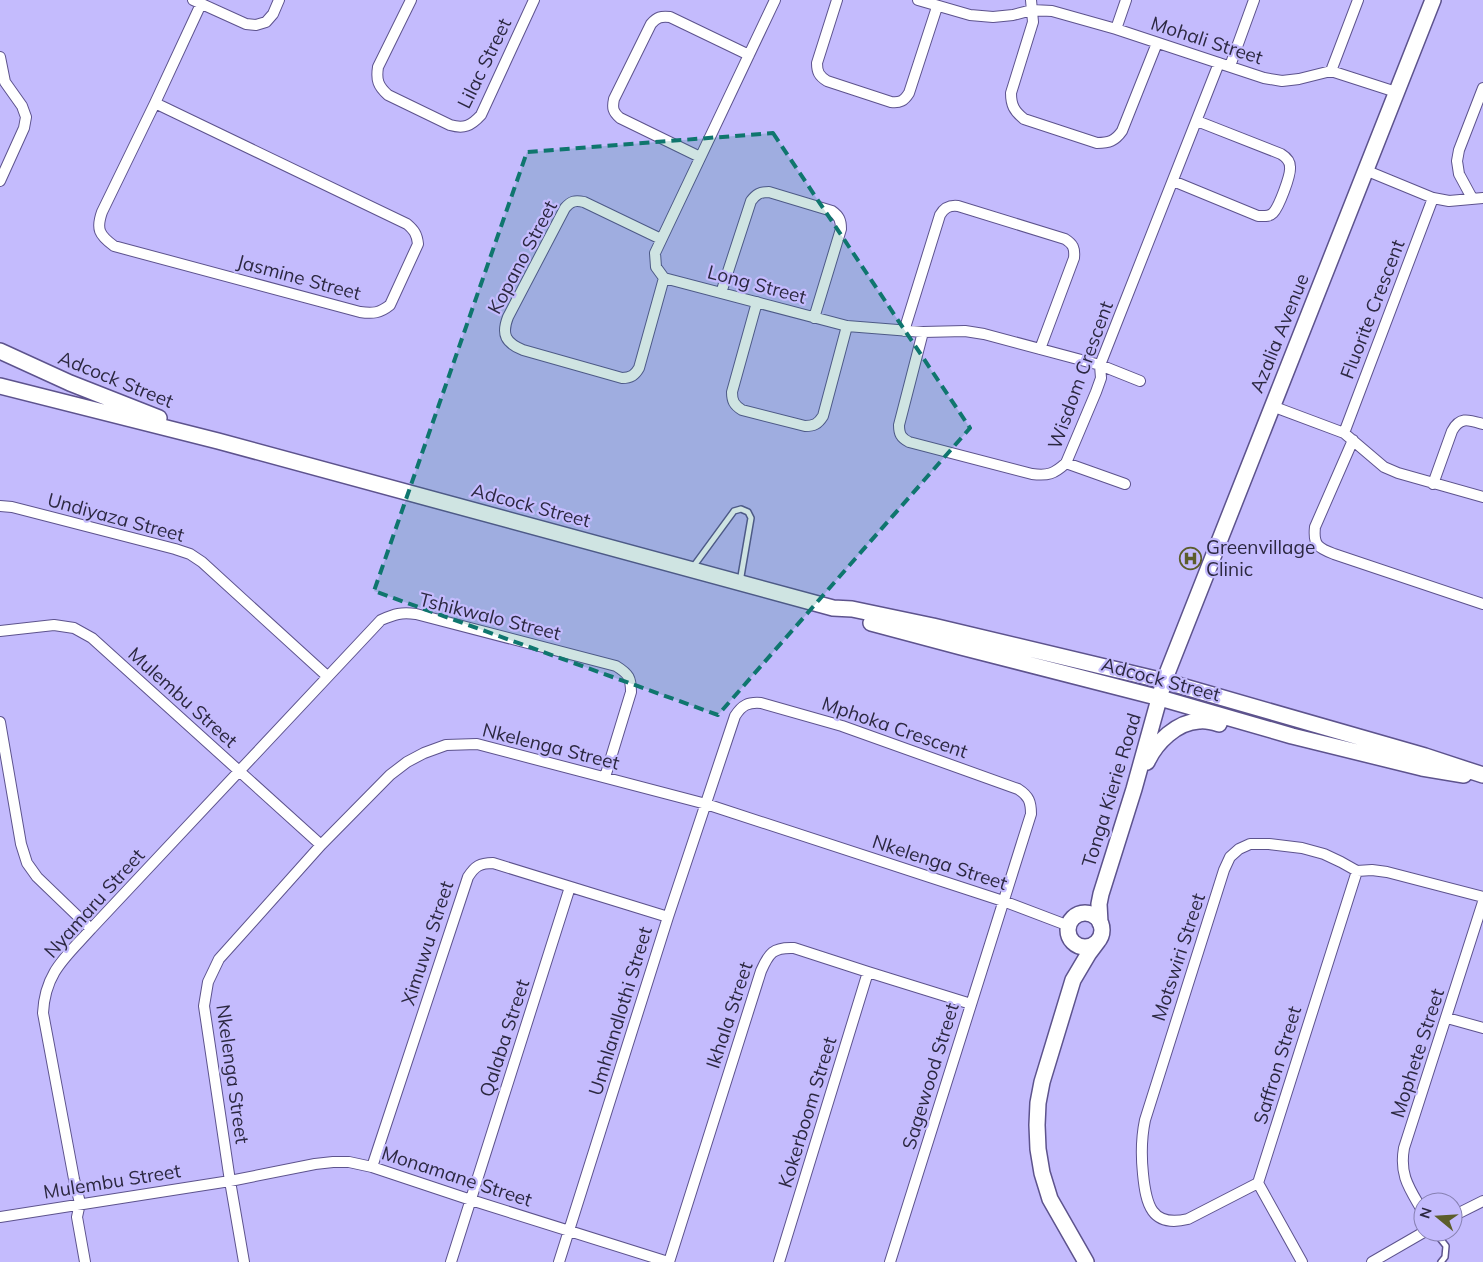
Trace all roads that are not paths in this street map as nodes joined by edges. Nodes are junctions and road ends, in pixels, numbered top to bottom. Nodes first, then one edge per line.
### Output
1 (280, 0) edge
2 (410, 0) edge
3 (534, 0) edge
4 (775, 0) edge
5 (837, 0) edge
6 (918, 0) edge
7 (1126, 0) edge
8 (1254, 0) edge
9 (1358, 0) edge
10 (1433, 0) edge
11 (197, 2) edge
12 (1032, 5) edge
13 (937, 7) junction
14 (1116, 30) junction
15 (1157, 43) junction
16 (749, 54) junction
17 (0, 57) edge
18 (1219, 63) junction
19 (1230, 66) junction
20 (1330, 71) junction
21 (1483, 88) edge
22 (1396, 92) junction
23 (155, 103) junction
24 (1197, 120) junction
25 (700, 157) junction
26 (1365, 170) junction
27 (1173, 181) junction
28 (0, 182) edge
29 (1432, 198) junction
30 (1472, 198) junction
31 (1483, 198) edge
32 (661, 239) junction
33 (664, 278) junction
34 (722, 293) junction
35 (757, 302) junction
36 (814, 318) junction
37 (847, 326) junction
38 (904, 330) junction
39 (923, 332) junction
40 (1040, 349) junction
41 (0, 351) edge
42 (1100, 365) junction
43 (1140, 381) dead end
44 (0, 386) edge
45 (1272, 406) junction
46 (1483, 424) edge
47 (1344, 433) junction
48 (1353, 440) junction
49 (218, 441) junction
50 (1066, 463) junction
51 (1125, 484) dead end
52 (1433, 484) junction
53 (1483, 497) edge
54 (0, 506) edge
55 (692, 569) junction
56 (740, 582) junction
57 (1483, 604) edge
58 (833, 608) junction
59 (0, 631) edge
60 (327, 676) junction
61 (1164, 681) junction
62 (1160, 698) junction
63 (0, 722) edge
64 (1292, 736) junction
65 (239, 771) junction
66 (1483, 776) edge
67 (605, 777) junction
68 (1134, 789) junction
69 (706, 804) junction
70 (321, 845) junction
71 (1356, 871) junction
72 (570, 887) junction
73 (1101, 894) junction
74 (1483, 897) edge
75 (1003, 901) junction
76 (1483, 902) edge
77 (1081, 914) junction
78 (668, 917) junction
79 (1100, 923) junction
80 (92, 929) junction
81 (1069, 930) junction
82 (1098, 941) junction
83 (868, 972) junction
84 (1073, 980) junction
85 (971, 1004) junction
86 (1447, 1018) junction
87 (1483, 1028) edge
88 (372, 1167) junction
89 (230, 1181) junction
90 (1258, 1183) junction
91 (1413, 1193) edge
92 (471, 1200) junction
93 (1483, 1200) edge
94 (80, 1204) junction
95 (1463, 1211) edge
96 (0, 1216) edge
97 (570, 1231) junction
98 (1413, 1238) edge
99 (1443, 1242) edge
100 (85, 1262) edge
101 (244, 1262) edge
102 (451, 1262) edge
103 (560, 1262) edge
104 (668, 1262) edge
105 (779, 1262) edge
106 (890, 1262) edge
107 (1086, 1262) edge
108 (1302, 1262) edge
109 (1372, 1262) edge
110 (1441, 1262) edge

1 - 11 street
2 - 3 street, Lilac Street
4 - 16 street
5 - 13 street
6 - 13 street, Mohali Street
7 - 14 street
8 - 19 street
9 - 20 street
10 - 22 main road, Azalia Avenue
11 - 23 street, Jasmine Street
12 - 13 street, Mohali Street
12 - 14 street, Mohali Street
12 - 15 street
14 - 15 street, Mohali Street
15 - 18 street, Mohali Street
16 - 25 street
16 - 25 street
17 - 28 street
18 - 19 street, Mohali Street
18 - 24 street, Wisdom Crescent
19 - 20 street, Mohali Street
20 - 22 street
21 - 30 street
22 - 26 main road, Azalia Avenue
23 - 23 street, Jasmine Street
24 - 27 street, Wisdom Crescent
24 - 27 street
25 - 32 street
26 - 29 street
26 - 45 main road, Azalia Avenue
27 - 42 street, Wisdom Crescent
29 - 30 street
29 - 47 street, Fluorite Crescent
30 - 31 street
32 - 33 street
32 - 33 street, Kopano Street
33 - 34 street, Long Street
34 - 35 street, Long Street
34 - 36 street
35 - 36 street, Long Street
35 - 37 street
36 - 37 street, Long Street
37 - 38 street, Long Street
38 - 39 street, Long Street
38 - 40 street
39 - 40 street, Long Street
39 - 50 street, Wisdom Crescent
40 - 42 street, Long Street
41 - 49 main road, Adcock Street
42 - 43 street, Long Street
42 - 50 street, Wisdom Crescent
44 - 49 main road, Adcock Street
45 - 47 street
45 - 61 main road, Azalia Avenue
46 - 52 street
47 - 48 street
48 - 52 street
48 - 57 street
49 - 55 main road, Adcock Street
50 - 51 street
52 - 53 street
54 - 60 street, Undiyaza Street
55 - 56 main road, Adcock Street
55 - 56 lane
56 - 58 main road, Adcock Street
58 - 61 main road, Adcock Street
58 - 62 main road, Adcock Street
59 - 65 street, Mulembu Street
60 - 65 street, Tshikwalo Street
60 - 67 street, Tshikwalo Street
61 - 62 main road, Azalia Avenue
61 - 66 main road, Adcock Street
62 - 64 main road, Adcock Street
62 - 68 main road, Tonga Kierie Road
63 - 80 street
64 - 66 main road, Adcock Street
64 - 68 main road
65 - 70 street, Mulembu Street
65 - 80 street, Nyamaru Street
67 - 69 street, Nkelenga Street
67 - 70 street, Nkelenga Street
68 - 73 main road, Tonga Kierie Road
69 - 75 street, Nkelenga Street
69 - 75 street, Mphoka Crescent
69 - 78 street, Umhlandlothi Street
70 - 89 street, Nkelenga Street
71 - 74 street, Motswiri Street
71 - 90 street, Saffron Street
71 - 90 street, Motswiri Street
72 - 78 street, Ximuwu Street
72 - 88 street, Ximuwu Street
72 - 92 street, Qalaba Street
73 - 77 main road, Tonga Kierie Road
73 - 79 main road, Tonga Kierie Road
75 - 81 street, Nkelenga Street
75 - 85 street, Sagewood Street
76 - 86 street, Mophete Street
77 - 79 main road
77 - 81 main road
78 - 97 street, Umhlandlothi Street
79 - 82 main road
80 - 94 street, Nyamaru Street
81 - 82 main road
81 - 84 main road
82 - 84 main road
83 - 85 street, Ikhala Street
83 - 104 street, Ikhala Street
83 - 105 street, Kokerboom Street
84 - 107 main road
85 - 106 street, Sagewood Street
86 - 87 street
86 - 91 street, Mophete Street
88 - 89 street, Monamane Street
88 - 92 street, Monamane Street
89 - 94 street, Mulembu Street
89 - 101 street, Nkelenga Street
90 - 108 street
92 - 97 street, Monamane Street
92 - 102 street, Qalaba Street
93 - 95 street
94 - 96 street, Mulembu Street
94 - 100 street, Nyamaru Street
97 - 103 street, Umhlandlothi Street
97 - 104 street, Monamane Street
98 - 109 street
99 - 110 lane

